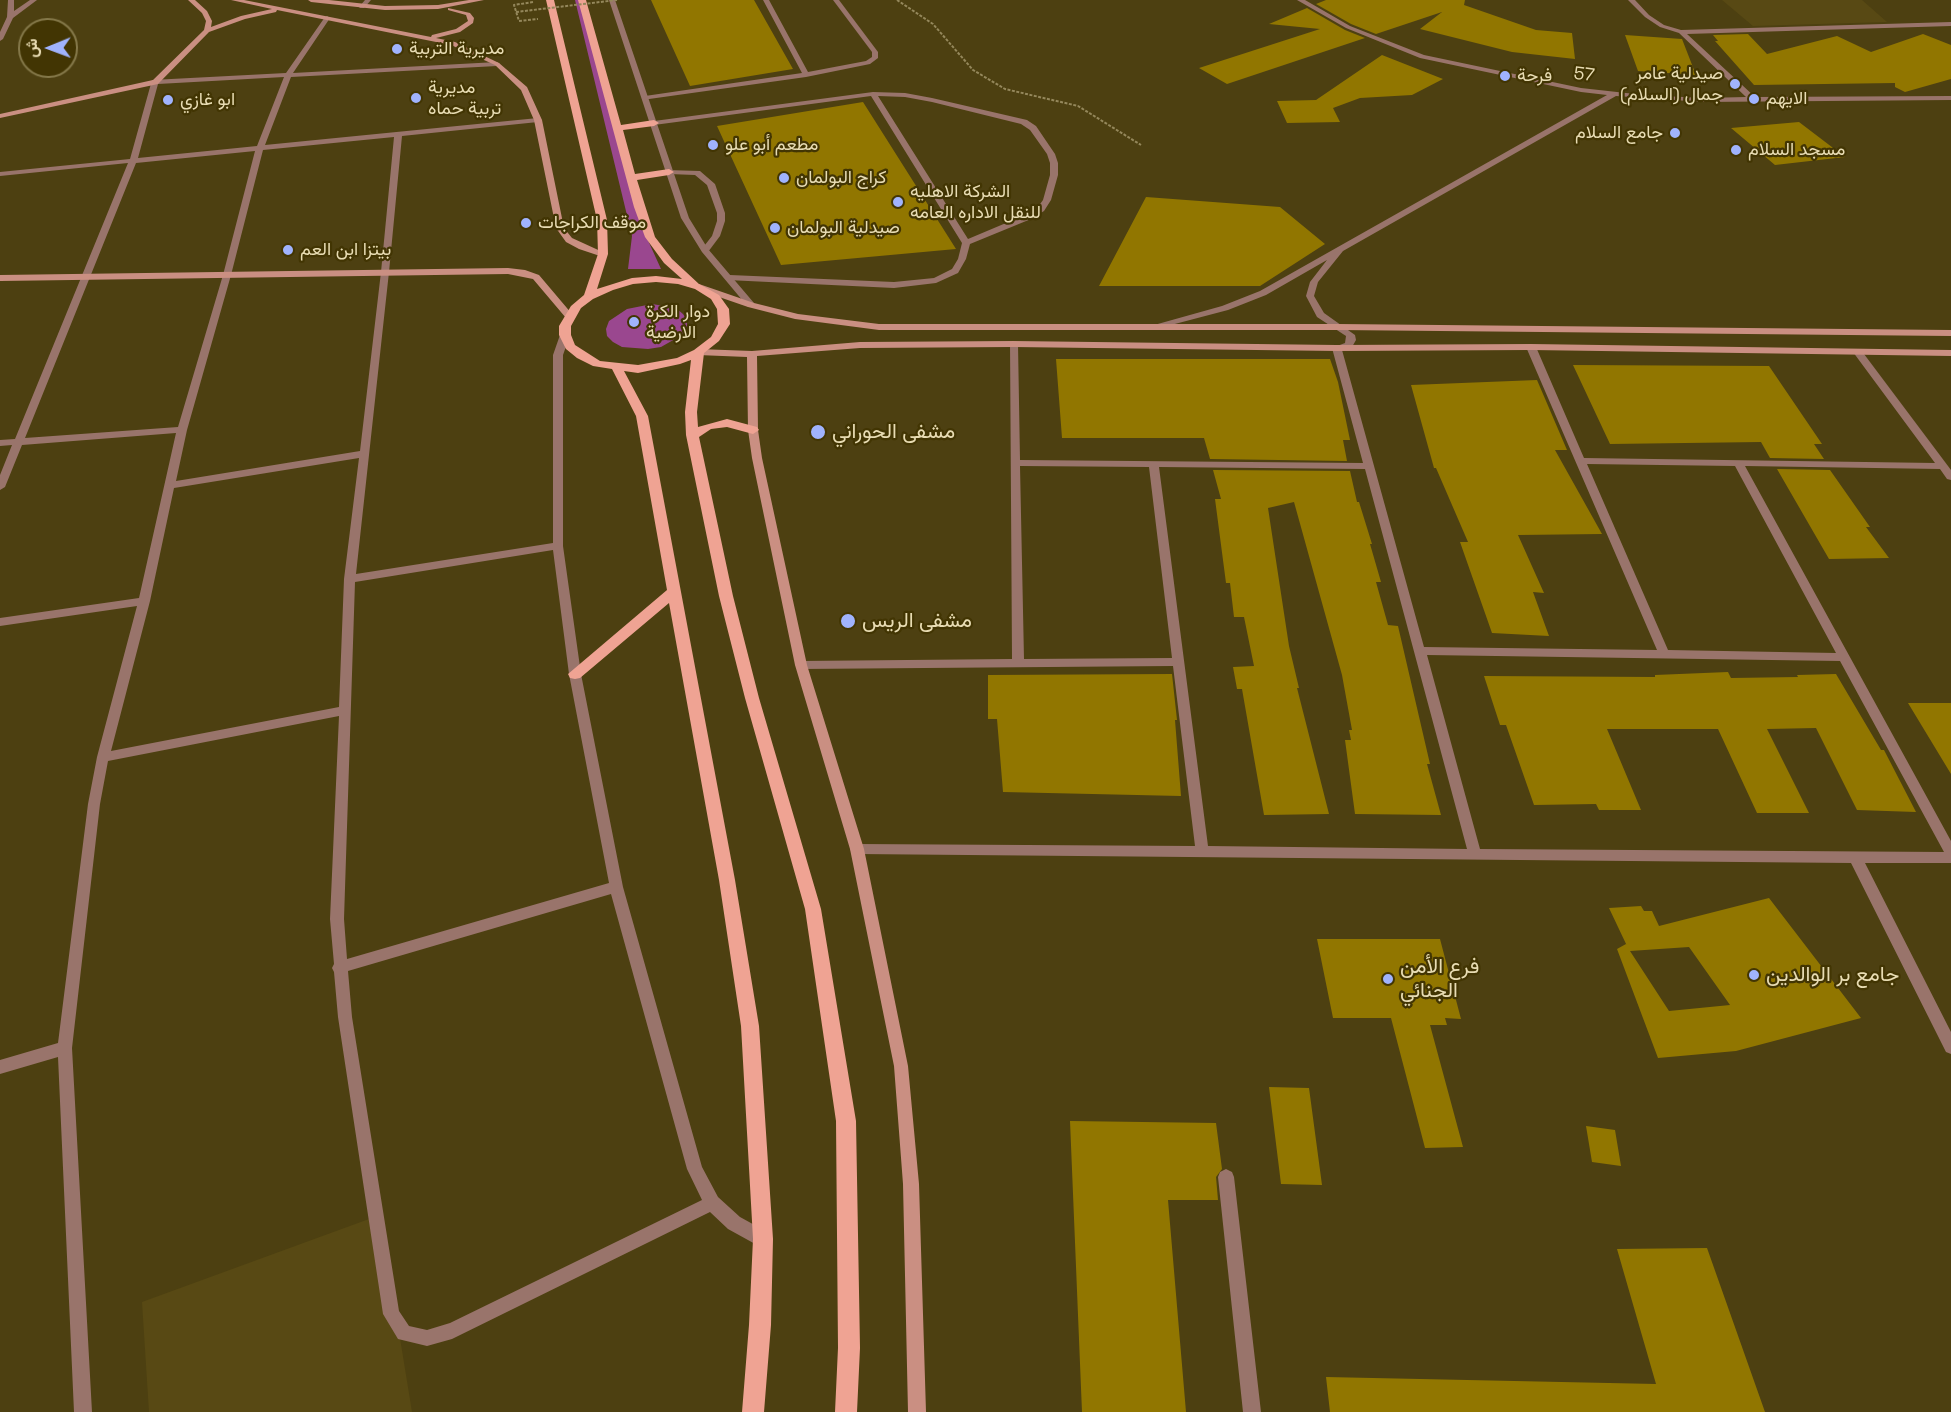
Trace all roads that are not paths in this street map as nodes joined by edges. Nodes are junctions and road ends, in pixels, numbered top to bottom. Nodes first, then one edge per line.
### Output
1 (11, 0) edge
2 (34, 0) edge
3 (191, 0) edge
4 (234, 0) edge
5 (311, 0) edge
6 (368, 0) edge
7 (481, 0) edge
8 (550, 0) edge
9 (582, 0) edge
10 (612, 0) edge
11 (766, 0) edge
12 (836, 0) edge
13 (1300, 0) edge
14 (1631, 0) edge
15 (362, 7) junction
16 (438, 7) junction
17 (285, 9) junction
18 (10, 17) junction
19 (327, 18) junction
20 (1951, 24) edge
21 (207, 31) junction
22 (1681, 32) junction
23 (426, 37) junction
24 (0, 39) edge
25 (497, 64) junction
26 (288, 75) junction
27 (806, 75) junction
28 (155, 82) junction
29 (873, 94) junction
30 (1614, 94) junction
31 (645, 98) junction
32 (1951, 98) edge
33 (1752, 99) junction
34 (0, 116) edge
35 (538, 120) junction
36 (654, 123) junction
37 (617, 128) junction
38 (398, 134) junction
39 (260, 148) junction
40 (133, 161) junction
41 (669, 172) junction
42 (0, 174) edge
43 (631, 178) junction
44 (966, 243) junction
45 (705, 250) junction
46 (1339, 251) junction
47 (603, 254) junction
48 (385, 273) junction
49 (227, 275) junction
50 (85, 277) junction
51 (0, 278) edge
52 (730, 278) junction
53 (699, 287) junction
54 (589, 297) junction
55 (750, 305) junction
56 (569, 316) junction
57 (1152, 327) junction
58 (1338, 327) junction
59 (1951, 333) edge
60 (565, 335) junction
61 (1013, 344) junction
62 (1531, 347) junction
63 (1337, 348) junction
64 (698, 352) junction
65 (1858, 352) junction
66 (1951, 353) edge
67 (752, 354) junction
68 (617, 368) junction
69 (182, 430) junction
70 (753, 430) junction
71 (692, 435) junction
72 (18, 442) junction
73 (0, 443) edge
74 (363, 454) junction
75 (1581, 461) junction
76 (1015, 463) junction
77 (1738, 463) junction
78 (1154, 464) junction
79 (1369, 466) junction
80 (1943, 466) junction
81 (1951, 477) edge
82 (170, 485) junction
83 (0, 487) edge
84 (558, 546) junction
85 (350, 579) junction
86 (674, 592) junction
87 (144, 602) junction
88 (0, 622) edge
89 (1420, 651) junction
90 (1664, 654) junction
91 (1844, 657) junction
92 (1178, 662) junction
93 (1018, 663) junction
94 (801, 665) junction
95 (575, 674) junction
96 (345, 710) junction
97 (103, 757) junction
98 (857, 849) junction
99 (1202, 850) junction
100 (1951, 853) edge
101 (1475, 854) junction
102 (1855, 857) junction
103 (1951, 858) edge
104 (616, 887) junction
105 (339, 968) junction
106 (1951, 1047) edge
107 (65, 1048) junction
108 (0, 1067) edge
109 (1226, 1177) dead end
110 (712, 1203) junction
111 (763, 1239) junction
112 (83, 1412) edge
113 (753, 1412) edge
114 (846, 1412) edge
115 (917, 1412) edge
116 (1252, 1412) edge

1 - 18 street
2 - 18 street
3 - 21 main road
4 - 17 main road
5 - 15 main road
6 - 15 street
7 - 16 main road
8 - 47 main road
9 - 37 main road
10 - 31 street
11 - 27 street
12 - 27 street
13 - 30 street, 57
14 - 22 street
15 - 16 main road
16 - 23 main road
17 - 19 main road
17 - 21 main road
18 - 24 street
19 - 23 main road
19 - 26 street
20 - 22 street
21 - 28 main road
22 - 33 street
23 - 25 main road
25 - 26 street
25 - 35 main road
26 - 28 street
26 - 39 street
27 - 31 street
28 - 34 main road
28 - 40 street
29 - 36 street
29 - 44 street
29 - 44 street
30 - 33 street, 57
30 - 46 street
31 - 36 street
32 - 33 street, 57
35 - 38 street
35 - 47 main road
36 - 37 main road
36 - 41 street
37 - 43 main road
38 - 39 street
38 - 48 street
39 - 40 street
39 - 49 street
40 - 42 street
40 - 50 street
41 - 43 main road
41 - 45 street
41 - 45 street
43 - 53 main road
44 - 52 street
45 - 52 street
46 - 57 street
46 - 58 street
47 - 54 main road
48 - 49 main road
48 - 56 main road
48 - 74 street
49 - 50 main road
49 - 69 street
50 - 51 main road
50 - 72 street
52 - 55 street
53 - 54 main road
53 - 55 main road
53 - 64 main road
54 - 56 main road
55 - 57 main road
56 - 60 main road
57 - 58 main road
58 - 59 main road
58 - 63 street
60 - 68 main road
60 - 84 street
61 - 63 main road
61 - 67 main road
61 - 76 street
62 - 63 main road
62 - 65 main road
62 - 75 street
63 - 79 street
64 - 67 main road
64 - 68 main road
64 - 71 main road
65 - 66 main road
65 - 80 street
67 - 70 main road
68 - 86 main road
69 - 72 street
69 - 82 street
70 - 71 main road
70 - 94 main road
71 - 114 main road
72 - 73 street
72 - 83 street
74 - 82 street
74 - 85 street
75 - 77 street
75 - 90 street
76 - 78 street
76 - 93 street
77 - 80 street
77 - 91 street
78 - 79 street
78 - 92 street
79 - 89 street
80 - 81 street
82 - 87 street
84 - 85 street
84 - 95 street
85 - 96 street
86 - 95 main road
86 - 111 main road
87 - 88 street
87 - 97 street
89 - 90 street
89 - 101 street
90 - 91 street
91 - 100 street
92 - 93 street
92 - 99 street
93 - 94 street
94 - 98 main road
95 - 104 street
96 - 97 street
96 - 105 street
97 - 107 street
98 - 99 street
98 - 115 main road
99 - 101 street
101 - 102 street
102 - 103 street
102 - 106 street
104 - 105 street
104 - 110 street
105 - 110 street
107 - 108 street
107 - 112 street
109 - 116 street
110 - 111 street
111 - 113 main road

